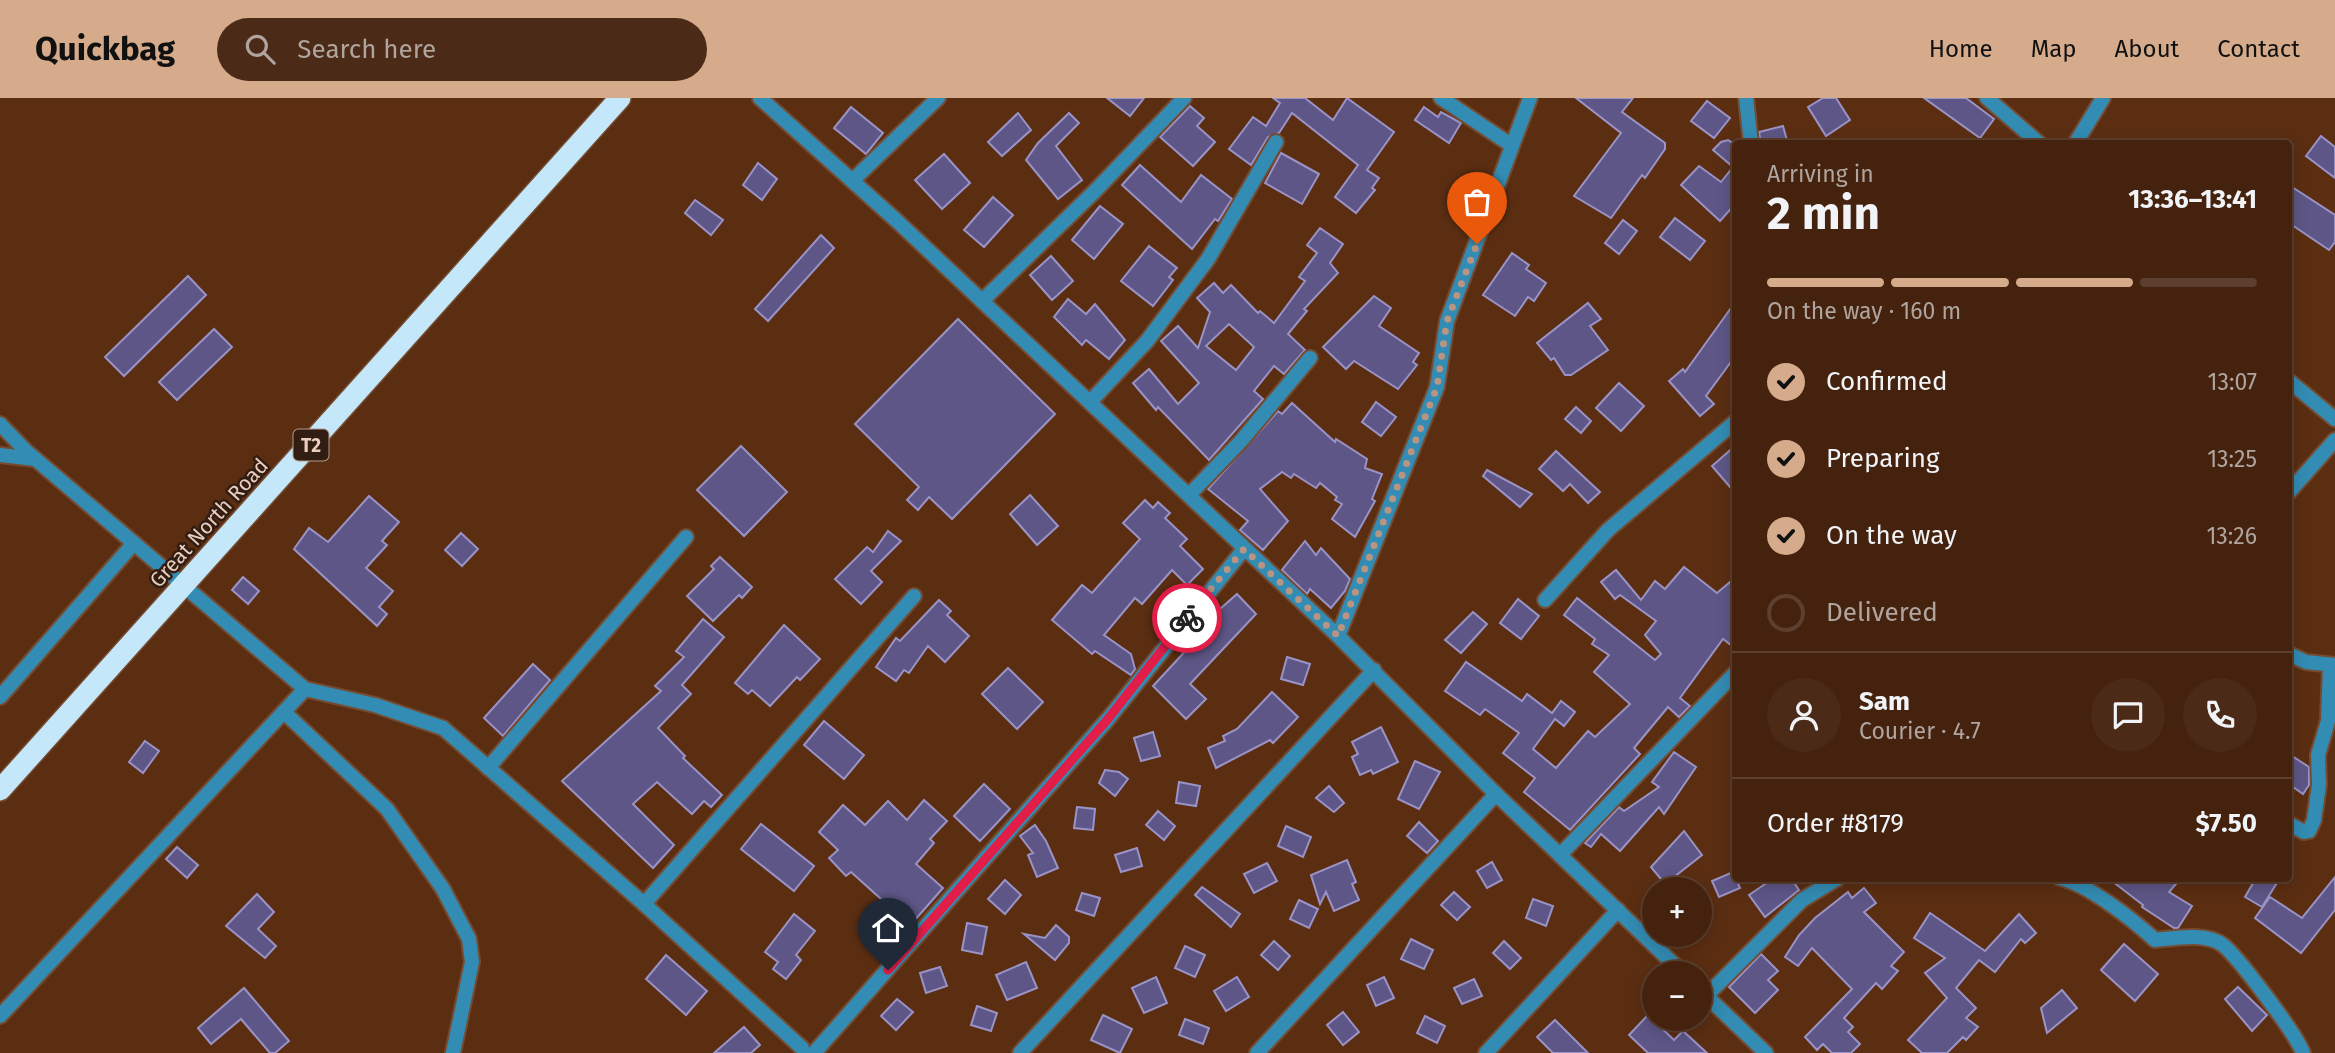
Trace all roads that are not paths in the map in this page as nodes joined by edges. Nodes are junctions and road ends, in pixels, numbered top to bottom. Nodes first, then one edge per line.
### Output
1 (620, 98) edge
2 (760, 98) edge
3 (938, 98) edge
4 (1184, 98) edge
5 (1441, 98) edge
6 (1530, 98) edge
7 (1746, 98) edge
8 (1987, 98) edge
9 (2103, 98) edge
10 (1751, 140) edge
11 (2035, 140) edge
12 (2077, 140) edge
13 (1276, 142) dead end
14 (1511, 145) junction
15 (852, 181) junction
16 (982, 301) junction
17 (1310, 358) dead end
18 (2292, 383) edge
19 (1090, 402) junction
20 (2335, 419) edge
21 (0, 424) edge
22 (1732, 424) edge
23 (2335, 440) edge
24 (0, 455) edge
25 (35, 458) junction
26 (2292, 489) edge
27 (1189, 495) junction
28 (686, 537) dead end
29 (134, 543) junction
30 (1244, 549) junction
31 (187, 585) junction
32 (914, 596) dead end
33 (1545, 600) dead end
34 (1338, 636) junction
35 (2292, 655) edge
36 (2333, 666) edge
37 (1374, 670) junction
38 (1732, 676) edge
39 (305, 689) junction
40 (0, 697) edge
41 (284, 712) junction
42 (488, 768) junction
43 (0, 790) edge
44 (1496, 794) junction
45 (2292, 826) edge
46 (1560, 855) junction
47 (1831, 882) edge
48 (2071, 882) edge
49 (644, 904) junction
50 (1618, 910) junction
51 (1671, 961) edge
52 (1712, 984) edge
53 (1712, 1001) edge
54 (0, 1016) edge
55 (805, 1052) edge
56 (453, 1053) edge
57 (1020, 1053) edge
58 (1257, 1053) edge
59 (1486, 1053) edge
60 (1766, 1053) edge
61 (2303, 1053) edge

1 - 31 highway, Great North Road / T2
2 - 15 street
3 - 15 street
4 - 16 street
5 - 14 street
6 - 14 street
7 - 10 street
8 - 11 street
9 - 12 street
13 - 19 street
14 - 34 street
15 - 16 street
16 - 19 street
17 - 27 street
18 - 20 street
19 - 27 street
21 - 25 street
22 - 33 street
23 - 26 street
24 - 25 street
25 - 29 street
27 - 30 street
28 - 42 street
29 - 31 street
29 - 40 street
30 - 34 street
30 - 55 street
31 - 39 street
31 - 43 highway, Great North Road / T2
32 - 49 street
34 - 37 street
35 - 36 street
36 - 45 street
37 - 44 street
37 - 57 street
38 - 46 street
39 - 41 street
39 - 42 street
41 - 54 street
41 - 56 street
42 - 49 street
44 - 46 street
44 - 58 street
46 - 50 street
47 - 52 street
48 - 61 street
49 - 55 street
50 - 51 street
50 - 59 street
53 - 60 street

